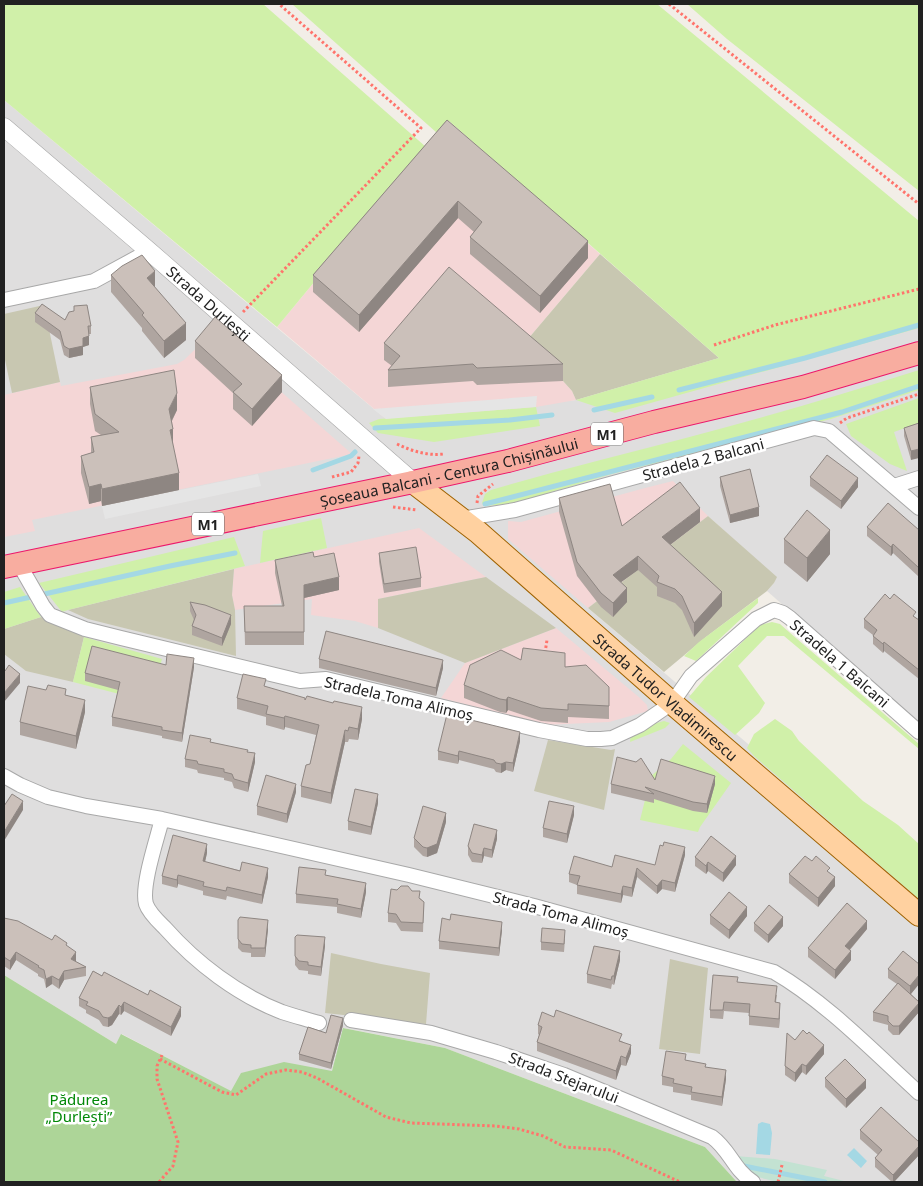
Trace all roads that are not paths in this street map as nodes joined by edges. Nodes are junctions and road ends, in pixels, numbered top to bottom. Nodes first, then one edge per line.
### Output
1 (4, 127) edge
2 (149, 251) junction
3 (4, 300) edge
4 (919, 353) edge
5 (919, 478) edge
6 (413, 482) junction
7 (894, 486) junction
8 (919, 508) edge
9 (461, 519) junction
10 (8, 566) edge
11 (672, 703) junction
12 (919, 732) edge
13 (4, 776) edge
14 (162, 819) junction
15 (919, 915) edge
16 (351, 1020) dead end
17 (318, 1023) dead end
18 (919, 1094) edge
19 (753, 1182) edge

1 - 2 street, Strada Durlești
2 - 3 street
2 - 6 street, Strada Durlești
4 - 6 highway, Șoseaua Balcani - Centura Chișinăului / M1
5 - 7 street
6 - 9 main road, Strada Tudor Vladimirescu
6 - 10 highway, Șoseaua Balcani - Centura Chișinăului / M1
7 - 8 street
7 - 9 street, Stradela 2 Balcani
9 - 11 main road, Strada Tudor Vladimirescu
10 - 11 street, Stradela Toma Alimoș
11 - 12 street, Stradela 1 Balcani
11 - 15 main road, Strada Tudor Vladimirescu
13 - 14 street, Strada Toma Alimoș
14 - 17 street
14 - 18 street, Strada Toma Alimoș
16 - 19 street, Strada Stejarului

